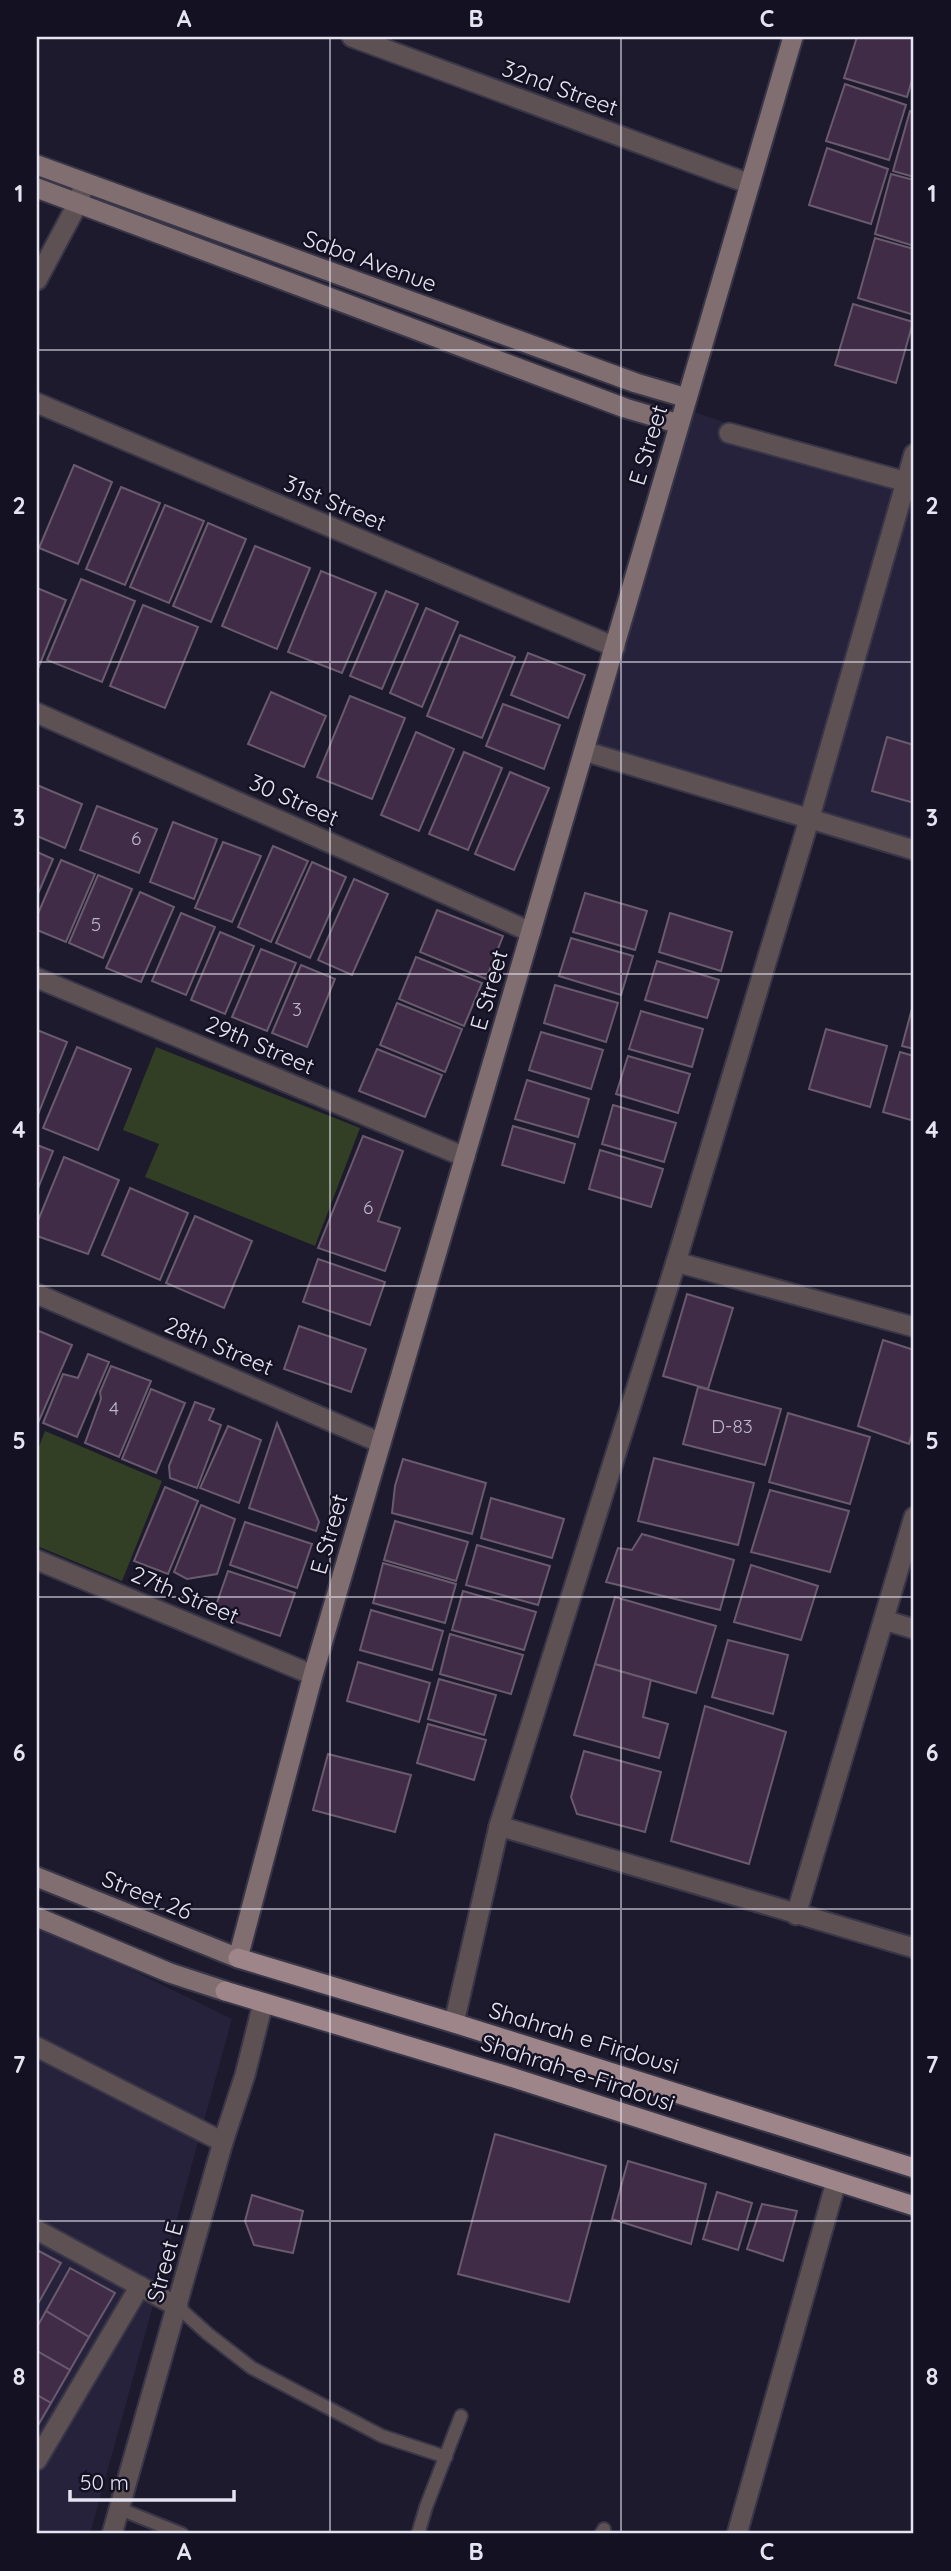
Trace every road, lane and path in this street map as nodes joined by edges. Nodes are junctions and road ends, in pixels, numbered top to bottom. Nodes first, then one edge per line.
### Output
1 (352, 37) edge
2 (793, 37) edge
3 (37, 165) edge
4 (84, 184) junction
5 (750, 184) junction
6 (37, 188) edge
7 (78, 203) junction
8 (37, 280) edge
9 (687, 398) junction
10 (37, 403) edge
11 (678, 424) junction
12 (729, 433) dead end
13 (914, 454) edge
14 (910, 483) edge
15 (615, 647) junction
16 (37, 713) edge
17 (584, 751) junction
18 (809, 820) junction
19 (914, 850) edge
20 (531, 932) junction
21 (37, 978) edge
22 (465, 1157) junction
23 (676, 1262) junction
24 (37, 1294) edge
25 (914, 1327) edge
26 (381, 1443) junction
27 (914, 1517) edge
28 (37, 1560) edge
29 (884, 1620) junction
30 (914, 1629) edge
31 (313, 1675) junction
32 (499, 1826) junction
33 (37, 1877) edge
34 (796, 1915) junction
35 (37, 1917) edge
36 (914, 1948) edge
37 (238, 1958) junction
38 (263, 2003) junction
39 (454, 2023) junction
40 (37, 2047) edge
41 (223, 2142) junction
42 (914, 2153) edge
43 (876, 2156) junction
44 (914, 2168) edge
45 (836, 2182) junction
46 (914, 2206) edge
47 (37, 2230) edge
48 (140, 2286) junction
49 (178, 2307) junction
50 (461, 2416) dead end
51 (446, 2457) junction
52 (37, 2459) edge
53 (120, 2509) junction
54 (112, 2534) edge
55 (182, 2534) edge
56 (418, 2534) edge
57 (737, 2534) edge

1 - 5 street, 32nd Street
2 - 5 main road, E Street
3 - 4 main road, Saba Avenue
4 - 7 street
4 - 9 main road, Saba Avenue
5 - 9 main road, E Street
6 - 7 main road, Saba Avenue
7 - 8 street
7 - 11 main road, Saba Avenue
9 - 11 main road, E Street
10 - 15 street, 31st Street
11 - 15 main road, E Street
12 - 14 street
13 - 14 street
14 - 18 street
15 - 17 main road, E Street
16 - 20 street, 30 Street
17 - 18 street
17 - 20 main road, E Street
18 - 19 street
18 - 23 street
20 - 22 main road, E Street
21 - 22 street, 29th Street
22 - 26 main road, E Street
23 - 25 street
23 - 32 street
24 - 26 street, 28th Street
26 - 31 main road, E Street
27 - 29 street
28 - 31 street, 27th Street
29 - 30 street
29 - 34 street
31 - 37 main road, E Street
32 - 34 street
32 - 39 street
33 - 37 main road, Street 26
34 - 36 street
35 - 38 main road, Shahrah-e-Firdousi
37 - 39 main road, Shahrah e Firdousi
38 - 41 street, Street E
38 - 45 main road, Shahrah-e-Firdousi
39 - 43 main road, Shahrah e Firdousi
40 - 41 street
41 - 49 street, Street E
42 - 43 main road
43 - 44 main road, Shahrah e Firdousi
45 - 46 main road, Shahrah-e-Firdousi
45 - 57 street
47 - 48 street
48 - 49 street
48 - 52 street
49 - 51 lane
49 - 53 street, Street E
50 - 51 lane
51 - 56 lane
53 - 54 street, Street E
53 - 55 lane

